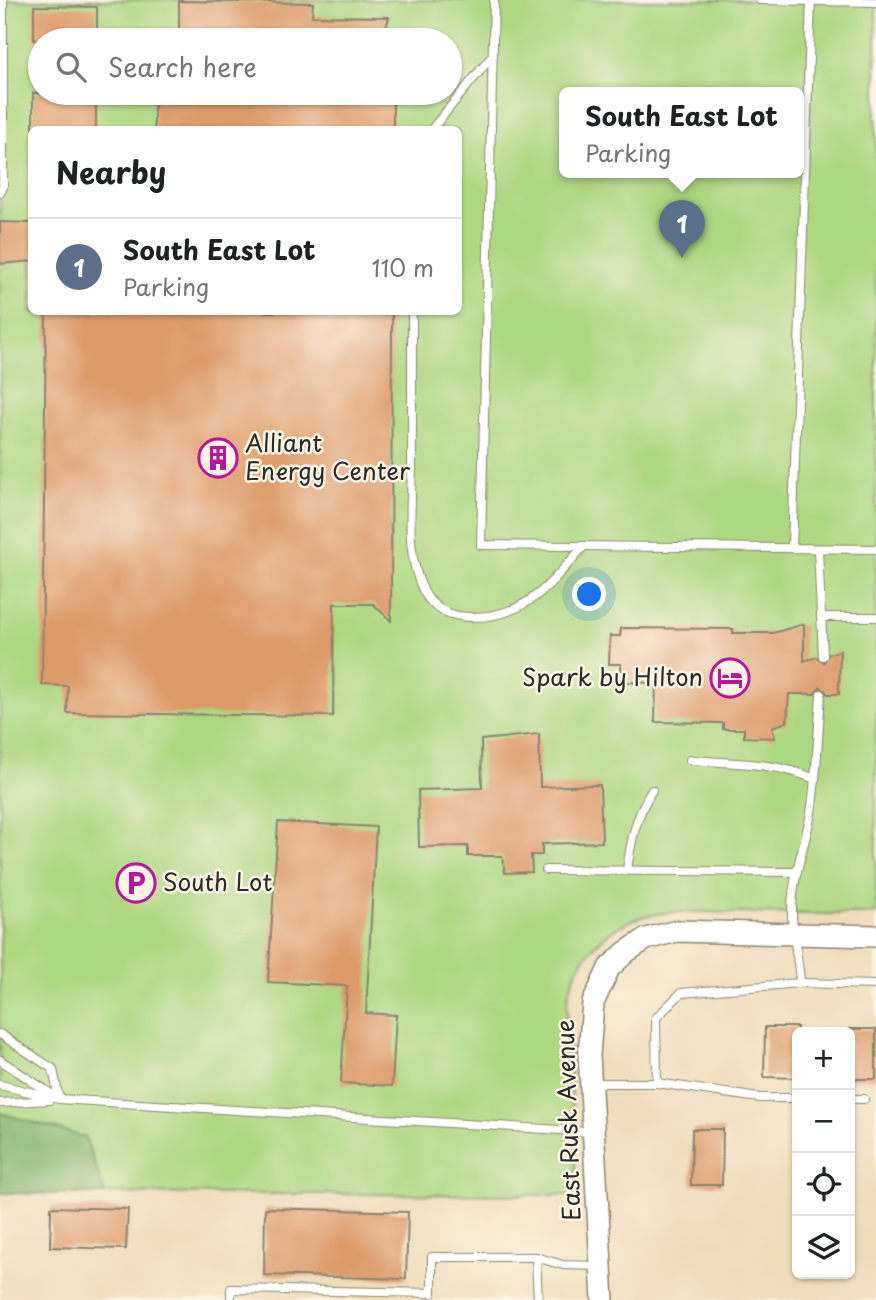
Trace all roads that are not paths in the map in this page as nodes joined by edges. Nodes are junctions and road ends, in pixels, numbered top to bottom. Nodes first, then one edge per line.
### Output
1 (3, 0) edge
2 (494, 0) edge
3 (760, 0) edge
4 (811, 0) edge
5 (876, 2) edge
6 (493, 55) junction
7 (462, 92) edge
8 (452, 105) edge
9 (434, 126) edge
10 (0, 192) edge
11 (412, 315) edge
12 (584, 546) junction
13 (792, 548) junction
14 (818, 549) junction
15 (876, 550) edge
16 (821, 617) junction
17 (876, 617) edge
18 (822, 656) dead end
19 (821, 694) dead end
20 (690, 760) dead end
21 (815, 779) junction
22 (652, 790) dead end
23 (546, 870) dead end
24 (627, 870) junction
25 (795, 872) junction
26 (792, 932) junction
27 (876, 936) edge
28 (800, 983) junction
29 (876, 985) edge
30 (0, 1034) edge
31 (0, 1060) edge
32 (590, 1083) junction
33 (657, 1083) junction
34 (0, 1085) edge
35 (792, 1098) edge
36 (855, 1098) edge
37 (58, 1099) junction
38 (864, 1099) dead end
39 (0, 1103) edge
40 (593, 1132) junction
41 (536, 1257) junction
42 (601, 1266) junction
43 (432, 1297) edge
44 (230, 1300) edge
45 (538, 1300) edge
46 (603, 1300) edge

1 - 10 lane
2 - 6 lane
3 - 4 lane
4 - 5 lane
4 - 13 lane
6 - 7 lane
6 - 12 lane
8 - 9 lane
11 - 12 lane
12 - 13 lane
13 - 14 lane
14 - 15 lane
14 - 16 lane
16 - 17 lane
16 - 18 lane
19 - 21 lane
20 - 21 lane
21 - 25 lane
22 - 24 lane
23 - 24 lane
24 - 25 lane
25 - 26 lane
26 - 27 street, East Rusk Avenue
26 - 28 lane
26 - 32 street, East Rusk Avenue
28 - 29 lane
28 - 33 lane
30 - 37 lane
31 - 37 lane
32 - 33 lane
32 - 40 street, East Rusk Avenue
33 - 35 lane
34 - 37 lane
36 - 38 lane
37 - 39 lane
37 - 40 lane
40 - 42 street, East Rusk Avenue
41 - 42 lane
41 - 43 lane
41 - 45 lane
42 - 46 street, East Rusk Avenue
43 - 44 lane

